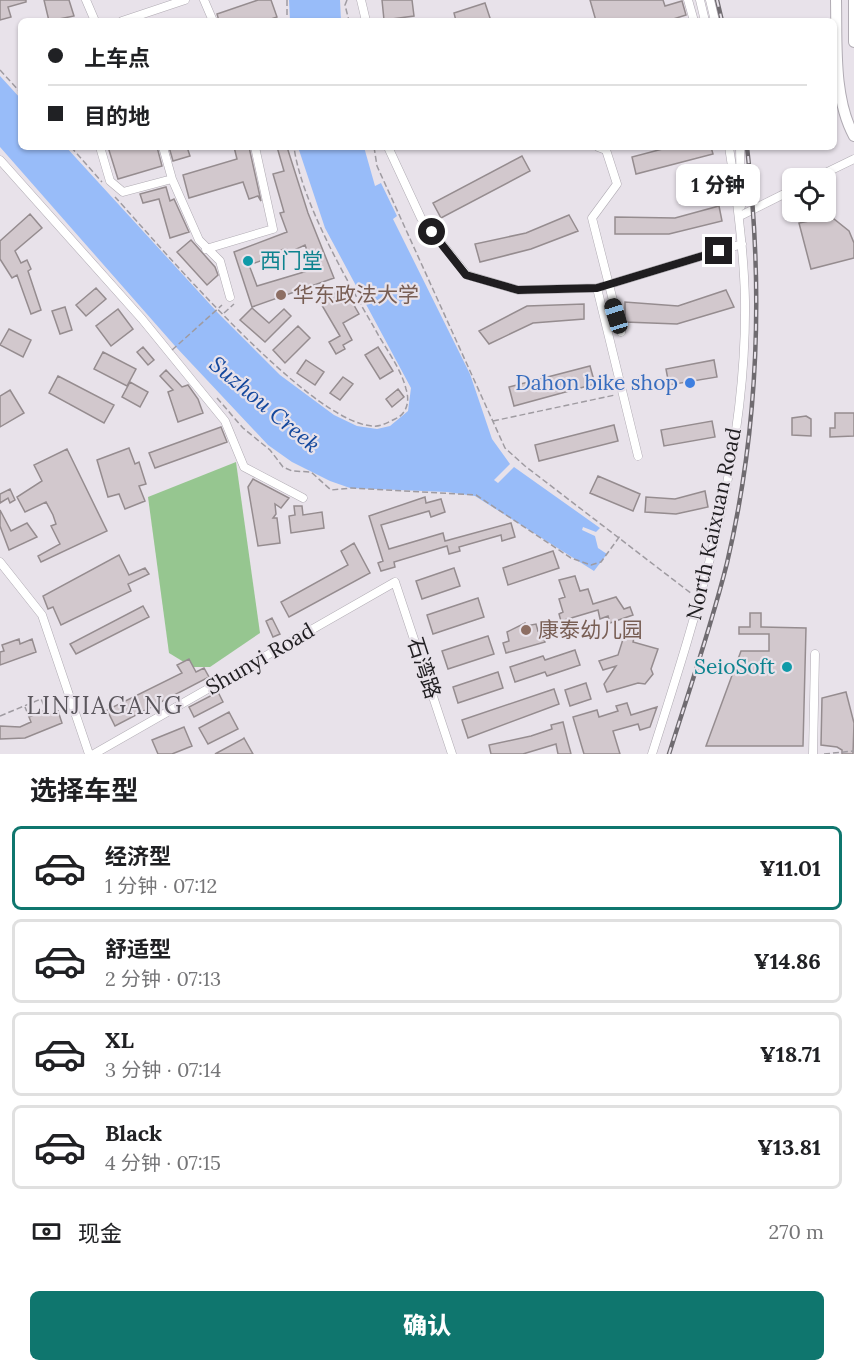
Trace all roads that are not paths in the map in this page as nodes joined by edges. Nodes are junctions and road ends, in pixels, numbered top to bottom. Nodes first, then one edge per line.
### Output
1 (86, 0) edge
2 (185, 0) edge
3 (204, 0) edge
4 (361, 0) edge
5 (688, 0) edge
6 (700, 0) edge
7 (710, 0) edge
8 (836, 0) edge
9 (854, 0) edge
10 (94, 18) edge
11 (131, 18) edge
12 (212, 18) edge
13 (365, 18) edge
14 (693, 18) edge
15 (704, 18) edge
16 (715, 18) edge
17 (836, 18) edge
18 (854, 42) edge
19 (837, 56) edge
20 (854, 136) edge
21 (101, 150) edge
22 (164, 150) edge
23 (256, 150) edge
24 (389, 150) edge
25 (606, 150) edge
26 (729, 150) edge
27 (740, 150) edge
28 (854, 159) edge
29 (0, 160) edge
30 (836, 168) edge
31 (172, 179) junction
32 (782, 195) edge
33 (740, 216) junction
34 (742, 244) junction
35 (206, 249) junction
36 (607, 285) junction
37 (597, 288) junction
38 (230, 297) road end
39 (621, 332) dead end
40 (638, 456) dead end
41 (303, 498) dead end
42 (0, 562) edge
43 (395, 582) joint
44 (815, 654) dead end
45 (88, 754) edge
46 (94, 754) edge
47 (453, 754) edge
48 (652, 754) edge
49 (813, 754) edge

1 - 10 street
2 - 11 street
3 - 12 street
4 - 13 street
5 - 14 street
6 - 15 street
7 - 16 street
8 - 17 main road
9 - 18 main road
19 - 20 main road
21 - 31 street
22 - 31 street
23 - 35 street
24 - 37 street
25 - 36 street
26 - 33 street, North Kaixuan Road
27 - 33 street, North Kaixuan Road
28 - 30 street
29 - 41 street
31 - 35 street
32 - 33 street
33 - 34 street, North Kaixuan Road
34 - 36 street
34 - 48 street, North Kaixuan Road
35 - 38 street
36 - 37 street
36 - 39 street
37 - 40 street
42 - 45 street
43 - 46 street, Shunyi Road
43 - 47 street, 石湾路
44 - 49 street

